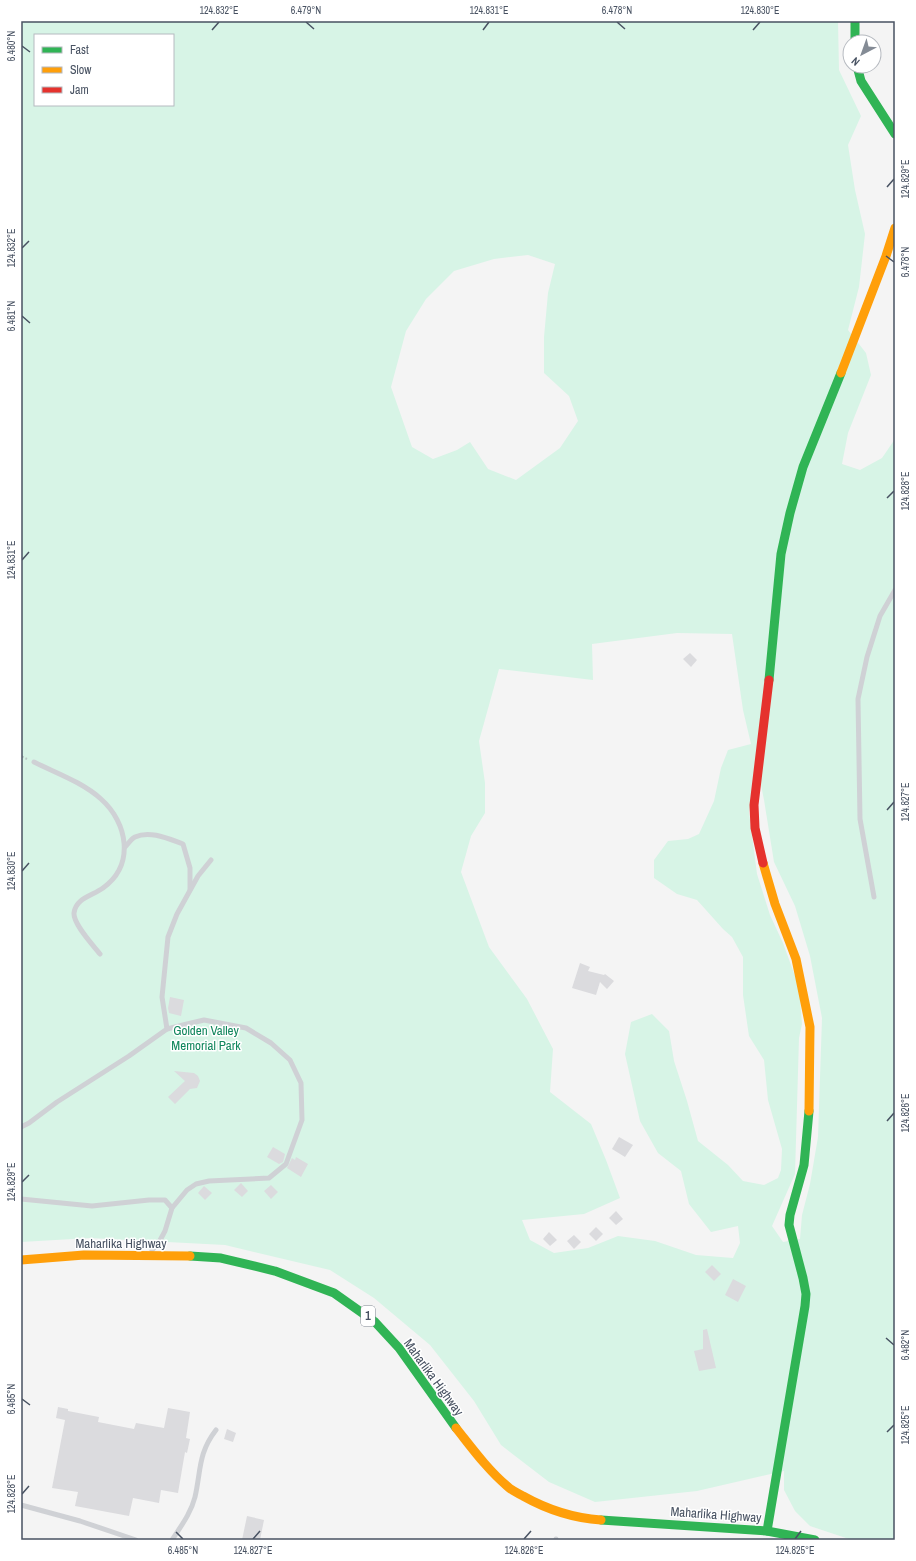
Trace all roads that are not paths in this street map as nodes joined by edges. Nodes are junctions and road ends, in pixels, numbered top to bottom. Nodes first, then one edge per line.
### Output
1 (855, 21) edge
2 (855, 34) edge
3 (860, 74) edge
4 (895, 134) edge
5 (895, 228) edge
6 (895, 590) edge
7 (34, 762) dead end
8 (125, 847) junction
9 (211, 860) dead end
10 (190, 890) junction
11 (874, 897) dead end
12 (100, 954) dead end
13 (167, 1029) junction
14 (21, 1127) edge
15 (21, 1199) edge
16 (172, 1208) junction
17 (147, 1255) junction
18 (21, 1260) edge
19 (216, 1430) dead end
20 (21, 1505) edge
21 (767, 1531) junction
22 (136, 1540) edge
23 (172, 1540) edge
24 (814, 1540) edge

1 - 2 main road
3 - 4 main road
5 - 21 main road
6 - 11 lane
7 - 8 lane
8 - 10 lane
8 - 12 lane
9 - 10 lane
10 - 13 lane
13 - 14 lane
13 - 16 lane
15 - 16 lane
16 - 17 lane
17 - 18 main road, Maharlika Highway / 1
17 - 21 main road, Maharlika Highway / 1
19 - 23 lane
20 - 22 lane
21 - 24 main road, Maharlika Highway / 1

